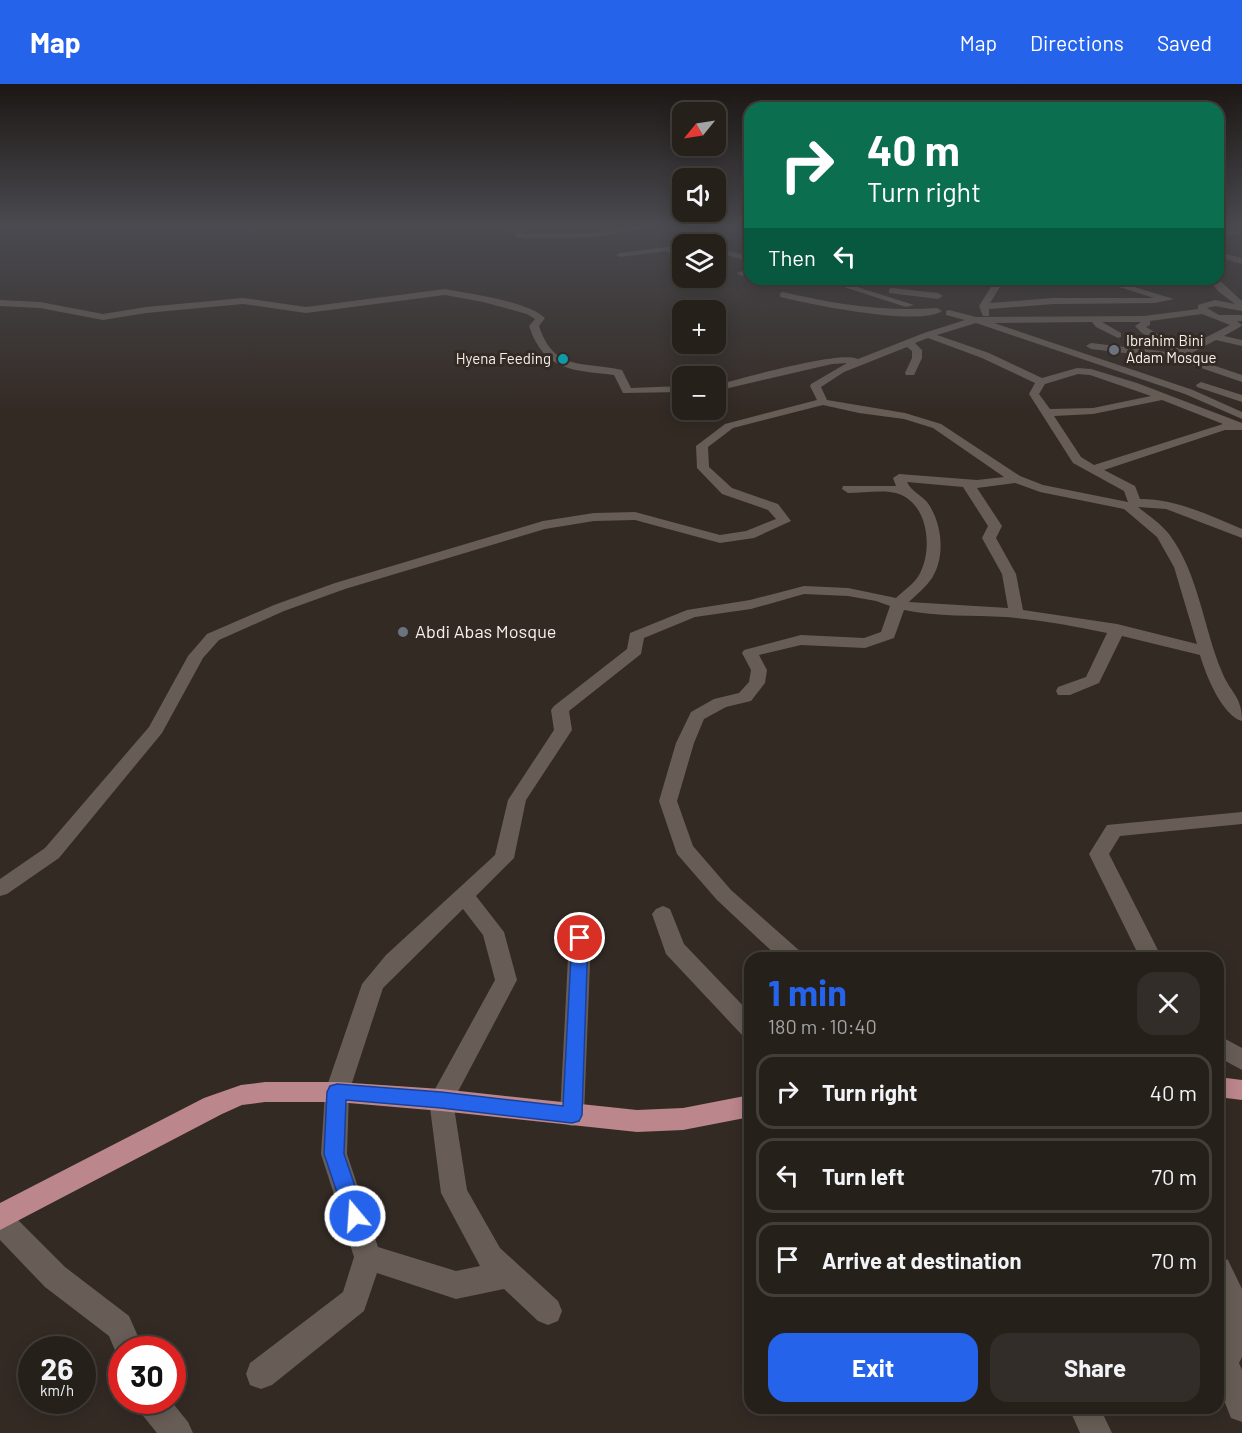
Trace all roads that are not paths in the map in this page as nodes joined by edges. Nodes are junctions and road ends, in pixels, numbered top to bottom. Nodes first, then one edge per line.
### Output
1 (848, 287) edge
2 (879, 287) edge
3 (921, 287) edge
4 (994, 287) edge
5 (1105, 287) edge
6 (1125, 287) edge
7 (1219, 287) edge
8 (783, 295) dead end
9 (938, 296) junction
10 (1169, 299) junction
11 (948, 300) dead end
12 (1095, 301) junction
13 (0, 303) edge
14 (1240, 304) edge
15 (970, 307) dead end
16 (1202, 309) junction
17 (938, 311) junction
18 (949, 313) junction
19 (986, 315) junction
20 (1222, 317) junction
21 (1242, 318) edge
22 (1095, 319) junction
23 (1144, 319) junction
24 (957, 326) junction
25 (1046, 332) dead end
26 (927, 335) junction
27 (1118, 335) dead end
28 (1214, 336) junction
29 (908, 343) junction
30 (1242, 343) edge
31 (1179, 354) junction
32 (870, 359) junction
33 (1142, 364) dead end
34 (910, 373) dead end
35 (1173, 374) dead end
36 (1236, 377) edge
37 (1041, 382) junction
38 (1203, 385) junction
39 (726, 386) edge
40 (672, 389) edge
41 (1162, 397) junction
42 (1242, 399) edge
43 (823, 402) junction
44 (1047, 413) junction
45 (1241, 423) edge
46 (1093, 469) junction
47 (1016, 479) junction
48 (968, 484) junction
49 (848, 489) dead end
50 (905, 491) junction
51 (1131, 504) junction
52 (1242, 534) edge
53 (898, 604) junction
54 (1016, 613) junction
55 (1117, 629) junction
56 (1205, 651) junction
57 (1242, 689) edge
58 (1222, 690) junction
59 (1064, 691) dead end
60 (1242, 716) edge
61 (1242, 818) edge
62 (0, 889) edge
63 (464, 896) junction
64 (663, 914) dead end
65 (580, 938) dead end
66 (786, 952) edge
67 (1147, 952) edge
68 (744, 1022) edge
69 (1224, 1050) edge
70 (1242, 1060) edge
71 (1224, 1088) edge
72 (1242, 1090) edge
73 (337, 1092) junction
74 (441, 1100) junction
75 (744, 1107) edge
76 (572, 1115) junction
77 (0, 1219) edge
78 (369, 1257) junction
79 (508, 1274) junction
80 (1224, 1281) edge
81 (548, 1311) dead end
82 (123, 1336) edge
83 (1224, 1363) edge
84 (1224, 1363) edge
85 (261, 1374) dead end
86 (1242, 1407) edge
87 (162, 1414) edge
88 (1087, 1414) edge
89 (177, 1433) edge
90 (1096, 1433) edge

1 - 17 street
2 - 9 street
3 - 9 street
4 - 19 street
5 - 12 street
6 - 10 street
7 - 14 street
8 - 17 street
9 - 11 street
10 - 12 street
10 - 16 street
12 - 19 street
13 - 40 street
14 - 16 street
15 - 19 street
16 - 20 street
16 - 23 street
17 - 18 street
18 - 19 street
18 - 24 street
19 - 22 street
19 - 24 street
19 - 25 street
19 - 45 street
20 - 21 street
20 - 28 street
22 - 23 street
22 - 27 street
23 - 31 street
24 - 26 street
26 - 29 street
26 - 37 street
28 - 30 street
28 - 31 street
29 - 32 street
29 - 34 street
31 - 33 street
31 - 36 street
32 - 39 street
32 - 43 street
35 - 38 street
36 - 38 street
37 - 41 street
37 - 44 street
38 - 42 street
41 - 44 street
41 - 45 street
43 - 47 street
43 - 62 street
44 - 46 street
45 - 46 street
46 - 51 street
47 - 48 street
47 - 51 street
48 - 50 street
48 - 54 street
49 - 50 street
50 - 53 street
51 - 52 street
51 - 56 street
53 - 54 street
53 - 63 street
53 - 66 street
54 - 55 street
55 - 56 street
55 - 59 street
56 - 58 street
57 - 58 street
58 - 60 street
61 - 67 street
63 - 73 street
63 - 74 street
64 - 68 street
65 - 76 street
69 - 70 street
71 - 72 main road
73 - 74 main road
73 - 77 main road
73 - 78 street
74 - 76 main road
74 - 79 street
75 - 76 main road
77 - 82 street
78 - 79 street
78 - 85 street
79 - 81 street
80 - 83 street
84 - 86 street
87 - 89 street
88 - 90 street

